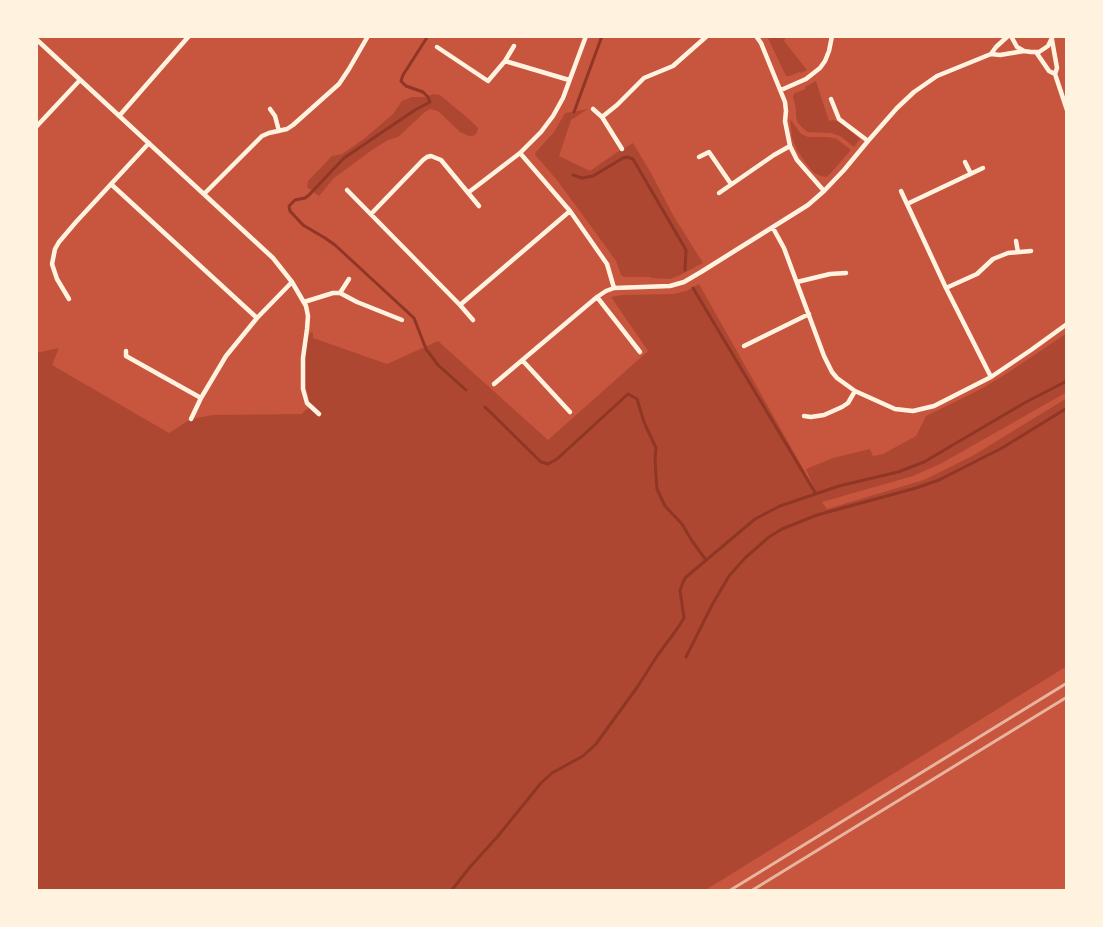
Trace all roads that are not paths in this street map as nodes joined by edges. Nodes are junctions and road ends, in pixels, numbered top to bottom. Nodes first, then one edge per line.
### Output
1 (189, 36) edge
2 (368, 36) edge
3 (586, 36) edge
4 (707, 36) edge
5 (756, 36) edge
6 (832, 36) edge
7 (1010, 36) edge
8 (37, 38) edge
9 (1052, 38) edge
10 (514, 46) dead end
11 (437, 47) dead end
12 (1024, 51) junction
13 (1036, 52) junction
14 (991, 54) junction
15 (506, 61) junction
16 (1055, 74) junction
17 (80, 80) junction
18 (569, 80) junction
19 (781, 90) junction
20 (831, 99) dead end
21 (593, 109) dead end
22 (270, 110) dead end
23 (1067, 110) edge
24 (120, 115) junction
25 (602, 117) junction
26 (36, 127) edge
27 (279, 131) junction
28 (868, 141) junction
29 (149, 143) junction
30 (789, 146) junction
31 (622, 149) dead end
32 (520, 153) junction
33 (699, 158) dead end
34 (965, 162) dead end
35 (983, 168) dead end
36 (971, 174) junction
37 (731, 184) junction
38 (112, 185) junction
39 (347, 190) dead end
40 (824, 191) junction
41 (901, 191) dead end
42 (469, 192) junction
43 (719, 193) dead end
44 (204, 194) junction
45 (908, 204) junction
46 (479, 206) dead end
47 (570, 211) junction
48 (371, 214) junction
49 (773, 228) junction
50 (1016, 241) dead end
51 (1031, 251) dead end
52 (1018, 252) junction
53 (846, 273) dead end
54 (349, 279) dead end
55 (292, 282) junction
56 (797, 282) junction
57 (614, 288) junction
58 (946, 288) junction
59 (340, 292) junction
60 (597, 297) junction
61 (69, 299) dead end
62 (304, 302) junction
63 (460, 305) junction
64 (809, 314) junction
65 (257, 318) junction
66 (402, 320) dead end
67 (473, 320) dead end
68 (1067, 324) edge
69 (744, 346) dead end
70 (126, 351) dead end
71 (640, 352) dead end
72 (523, 361) junction
73 (991, 376) junction
74 (494, 384) dead end
75 (855, 391) junction
76 (201, 398) junction
77 (570, 412) dead end
78 (319, 414) dead end
79 (804, 416) dead end
80 (191, 419) dead end

1 - 24 street
2 - 27 street
3 - 18 street
4 - 25 street
5 - 19 street
6 - 19 street
7 - 12 street
7 - 14 street
8 - 17 street
9 - 13 street
9 - 16 street
10 - 15 street
11 - 15 street
12 - 13 street
12 - 14 street
13 - 16 street
14 - 28 street
15 - 18 street
16 - 23 street
17 - 24 street
17 - 26 street
18 - 32 street
19 - 30 street
20 - 28 street
21 - 25 street
22 - 27 street
24 - 29 street
25 - 31 street
27 - 44 street
28 - 40 street
29 - 38 street
29 - 44 street
30 - 37 street
30 - 40 street
32 - 42 street
32 - 47 street
33 - 37 street
34 - 36 street
35 - 36 street
36 - 45 street
37 - 43 street
38 - 61 street
38 - 65 street
39 - 48 street
40 - 49 street
41 - 45 street
42 - 46 street
42 - 48 street
44 - 55 street
45 - 58 street
47 - 57 street
47 - 63 street
48 - 63 street
49 - 56 street
49 - 57 street
50 - 52 street
51 - 52 street
52 - 58 street
53 - 56 street
54 - 59 street
55 - 62 street
55 - 65 street
56 - 64 street
57 - 60 street
58 - 73 street
59 - 62 street
59 - 66 street
60 - 71 street
60 - 72 street
62 - 78 street
63 - 67 street
64 - 69 street
64 - 75 street
65 - 76 street
68 - 73 street
70 - 76 street
72 - 74 street
72 - 77 street
73 - 75 street
75 - 79 street
76 - 80 street

